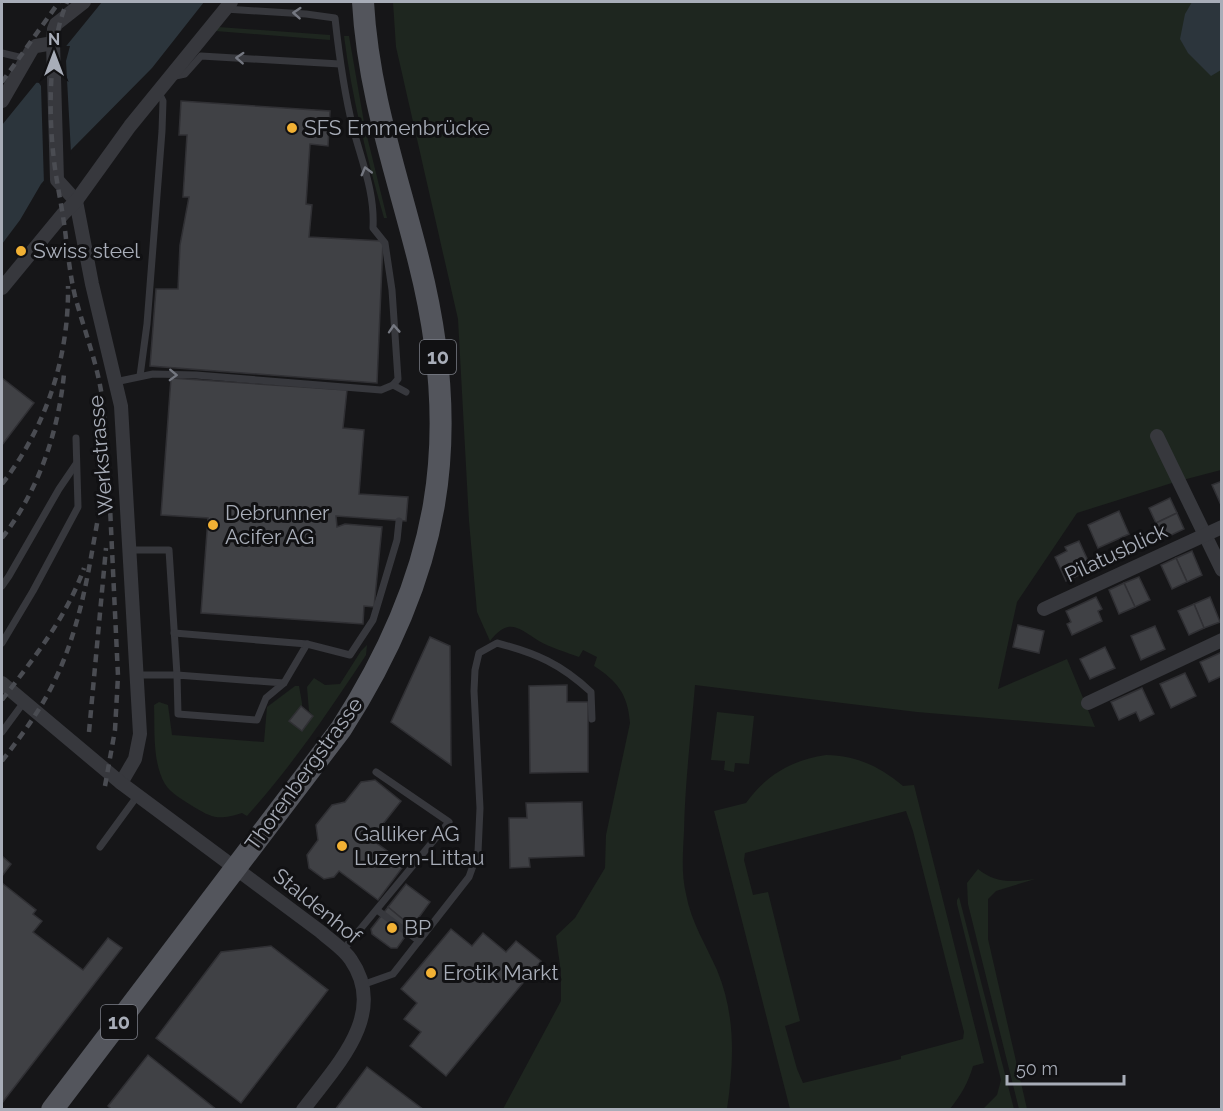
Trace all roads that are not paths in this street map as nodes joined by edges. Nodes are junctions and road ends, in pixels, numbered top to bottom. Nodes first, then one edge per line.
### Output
1 (84, 2) edge
2 (363, 2) edge
3 (228, 5) edge
4 (54, 50) junction
5 (2, 52) edge
6 (27, 58) junction
7 (340, 64) junction
8 (169, 77) junction
9 (158, 91) junction
10 (2, 101) edge
11 (76, 201) junction
12 (2, 288) edge
13 (140, 376) junction
14 (115, 382) junction
15 (393, 386) junction
16 (406, 392) dead end
17 (1157, 436) dead end
18 (76, 438) dead end
19 (76, 464) junction
20 (399, 521) dead end
21 (1221, 527) edge
22 (1205, 535) junction
23 (130, 550) junction
24 (1221, 570) edge
25 (2, 586) edge
26 (1044, 609) dead end
27 (174, 633) junction
28 (1221, 640) edge
29 (2, 644) edge
30 (307, 644) junction
31 (138, 675) junction
32 (177, 675) junction
33 (2, 683) edge
34 (284, 683) junction
35 (24, 702) junction
36 (1088, 703) dead end
37 (592, 719) dead end
38 (2, 732) edge
39 (376, 772) dead end
40 (121, 783) junction
41 (138, 795) junction
42 (100, 847) dead end
43 (236, 868) junction
44 (377, 910) junction
45 (418, 941) junction
46 (343, 950) junction
47 (362, 985) junction
48 (52, 1110) edge
49 (303, 1110) edge

1 - 4 street
2 - 43 main road, Thorenbergstrasse / 10
7 -> 3 lane
3 - 8 street
4 - 6 street
4 - 11 street
5 - 6 lane
6 - 10 street
7 -> 8 lane
15 -> 7 lane
8 - 9 street
9 - 11 street
9 - 13 lane
11 - 12 street
11 - 14 street, Werkstrasse
13 - 14 lane
13 -> 15 lane
14 - 23 street, Werkstrasse
15 - 16 lane
17 - 22 street
18 - 19 lane
19 - 25 lane
19 - 29 lane
20 - 30 lane
21 - 22 street, Pilatusblick
22 - 24 street
22 - 26 street, Pilatusblick
23 - 27 lane
23 - 31 street, Werkstrasse
27 - 30 lane
27 - 32 lane
28 - 36 street
30 - 34 lane
31 - 32 lane
31 - 40 street, Werkstrasse
32 - 34 lane
32 - 34 lane
33 - 35 street
35 - 38 lane
35 - 40 street
37 - 45 lane
39 - 44 lane
40 - 41 street
41 - 42 lane
41 - 43 street
43 - 46 street, Staldenhof
43 - 48 main road, Thorenbergstrasse / 10
44 - 45 lane
44 - 46 lane
45 - 47 lane
46 - 47 street, Staldenhof
47 - 49 street, Staldenhof

